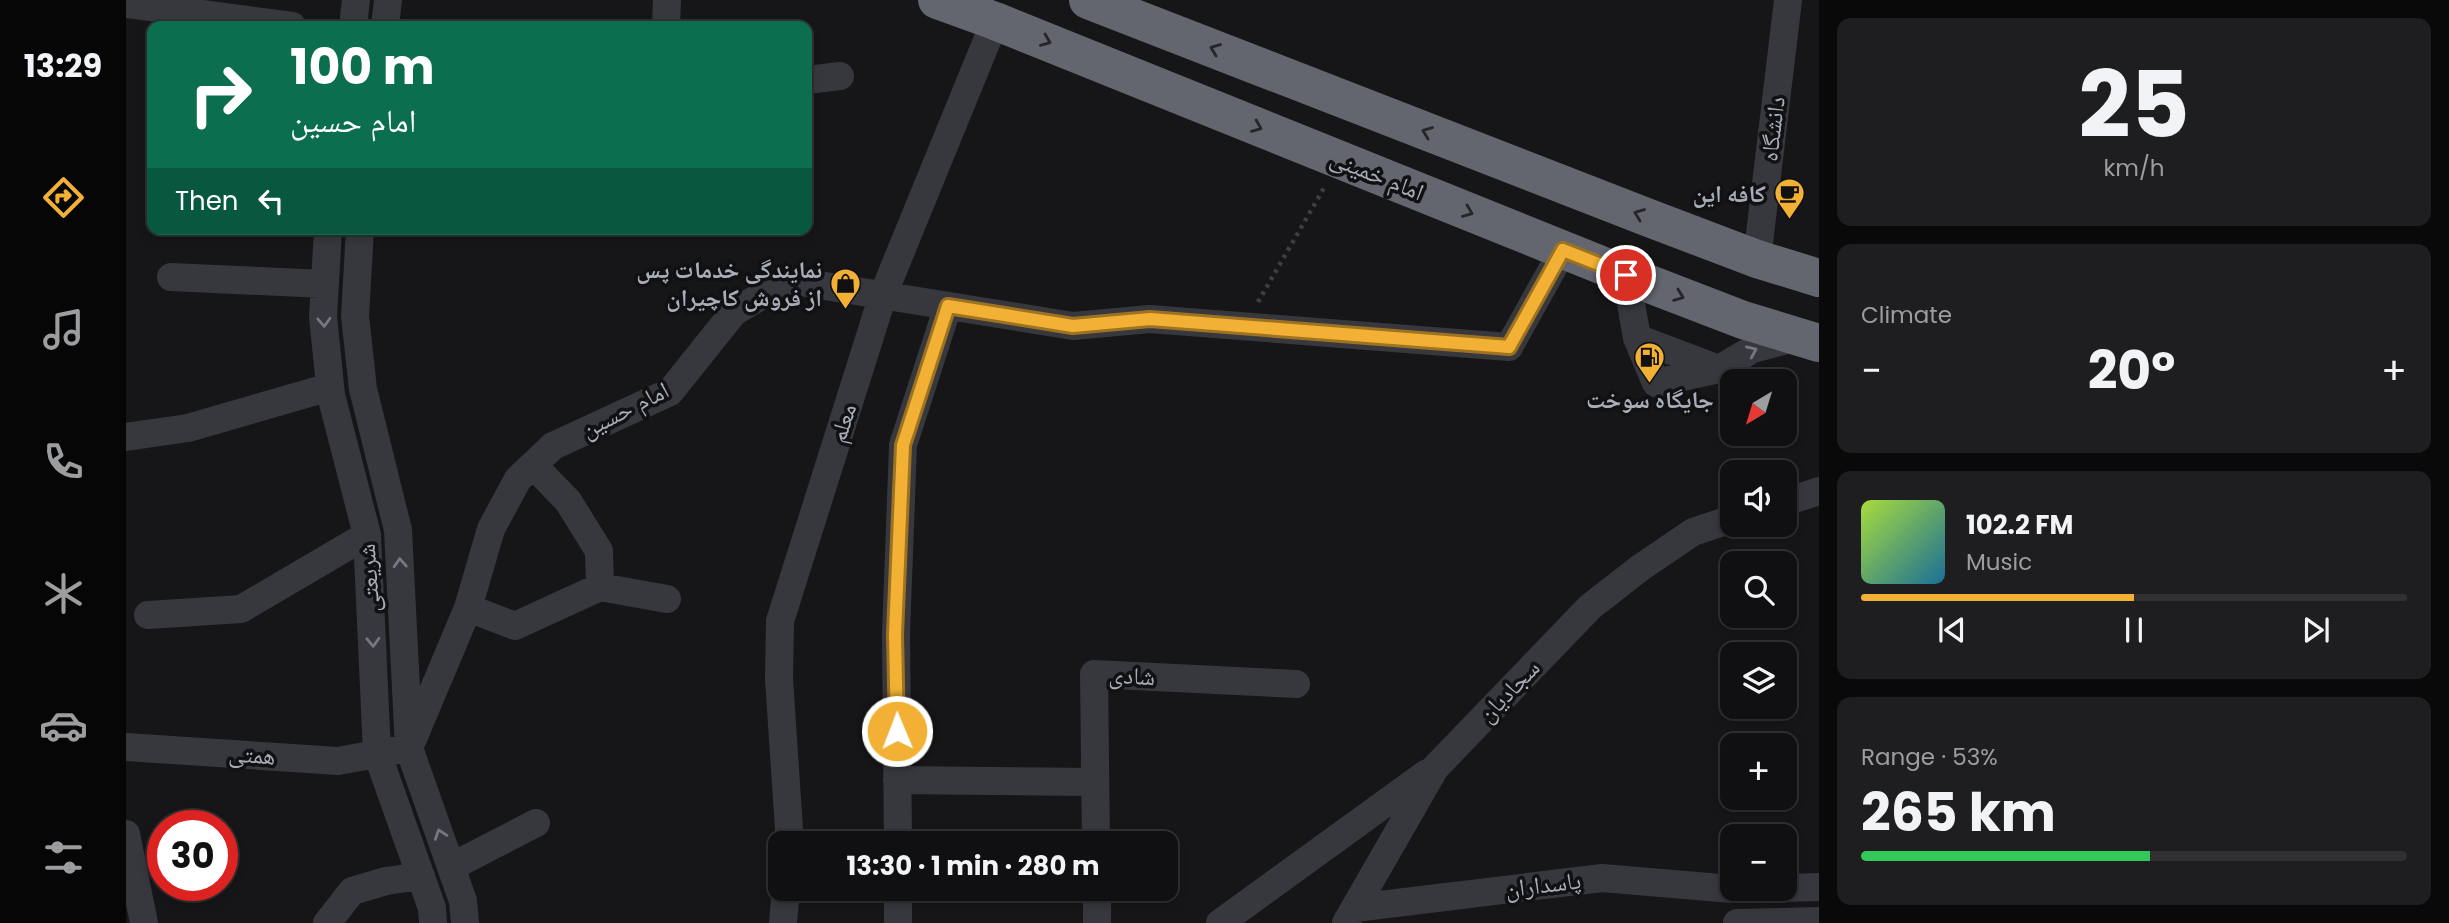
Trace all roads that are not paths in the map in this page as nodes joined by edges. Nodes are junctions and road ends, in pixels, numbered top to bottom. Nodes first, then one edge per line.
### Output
1 (128, 0) edge
2 (356, 0) edge
3 (388, 0) edge
4 (667, 0) edge
5 (936, 0) edge
6 (1088, 0) edge
7 (1788, 0) edge
8 (255, 21) edge
9 (354, 21) edge
10 (386, 21) edge
11 (666, 21) edge
12 (995, 21) junction
13 (840, 76) dead end
14 (812, 79) edge
15 (328, 235) edge
16 (360, 235) edge
17 (1563, 250) junction
18 (1757, 259) junction
19 (1626, 275) junction
20 (171, 277) dead end
21 (1819, 278) edge
22 (325, 284) junction
23 (883, 295) junction
24 (948, 306) junction
25 (1809, 340) edge
26 (330, 387) junction
27 (126, 437) edge
28 (533, 466) junction
29 (1819, 491) edge
30 (1797, 498) edge
31 (1720, 523) edge
32 (367, 535) junction
33 (600, 587) junction
34 (667, 599) dead end
35 (468, 608) junction
36 (148, 615) dead end
37 (1296, 684) dead end
38 (126, 747) edge
39 (409, 748) junction
40 (377, 753) junction
41 (1435, 768) junction
42 (897, 780) junction
43 (1096, 782) junction
44 (536, 823) dead end
45 (789, 831) edge
46 (898, 831) edge
47 (1096, 831) edge
48 (126, 834) edge
49 (451, 867) junction
50 (421, 876) junction
51 (1819, 887) edge
52 (1720, 888) edge
53 (1797, 888) edge
54 (785, 901) edge
55 (898, 901) edge
56 (1097, 901) edge
57 (1350, 915) edge
58 (1819, 921) edge
59 (144, 923) edge
60 (327, 923) edge
61 (433, 923) edge
62 (465, 923) edge
63 (783, 923) edge
64 (898, 923) edge
65 (1097, 923) edge
66 (1220, 923) edge
67 (1737, 923) edge

1 - 8 street
2 - 9 street
3 - 10 street
4 - 11 street
5 - 12 highway, امام خمینی
18 -> 6 highway
7 - 18 street, دانشگاه
12 -> 17 highway, امام خمینی
12 - 23 street, معلم
13 - 14 street
15 - 22 street, شریعتی
39 -> 16 street, شریعتی
17 - 19 highway, امام خمینی
17 - 24 street, امام حسین
18 - 21 highway
19 -> 25 highway, امام خمینی
19 -> 25 street
20 - 22 street
22 -> 26 street, شریعتی
23 - 24 street, امام حسین
23 - 28 street, امام حسین
23 - 45 street, معلم
24 - 42 street
26 - 27 street
26 - 32 street, شریعتی
28 - 33 street
28 - 35 street, امام حسین
29 - 30 street
31 - 41 street, سجادیان
32 - 36 street
32 -> 40 street, شریعتی
33 - 34 street
33 - 35 street
35 - 39 street, امام حسین
37 - 43 street, شادی
38 - 40 street, همتی
39 - 40 street, همتی
49 -> 39 street, شریعتی
40 - 50 street, شریعتی
41 - 57 street, سجادیان
41 - 66 street
42 - 43 street
42 - 46 street
43 - 47 street, شادی
44 - 49 street
48 - 59 street
49 - 62 street, شریعتی
50 - 60 street
50 - 61 street, شریعتی
51 - 53 street
52 - 57 street, پاسداران
54 - 63 street
55 - 64 street
56 - 65 street
58 - 67 street

